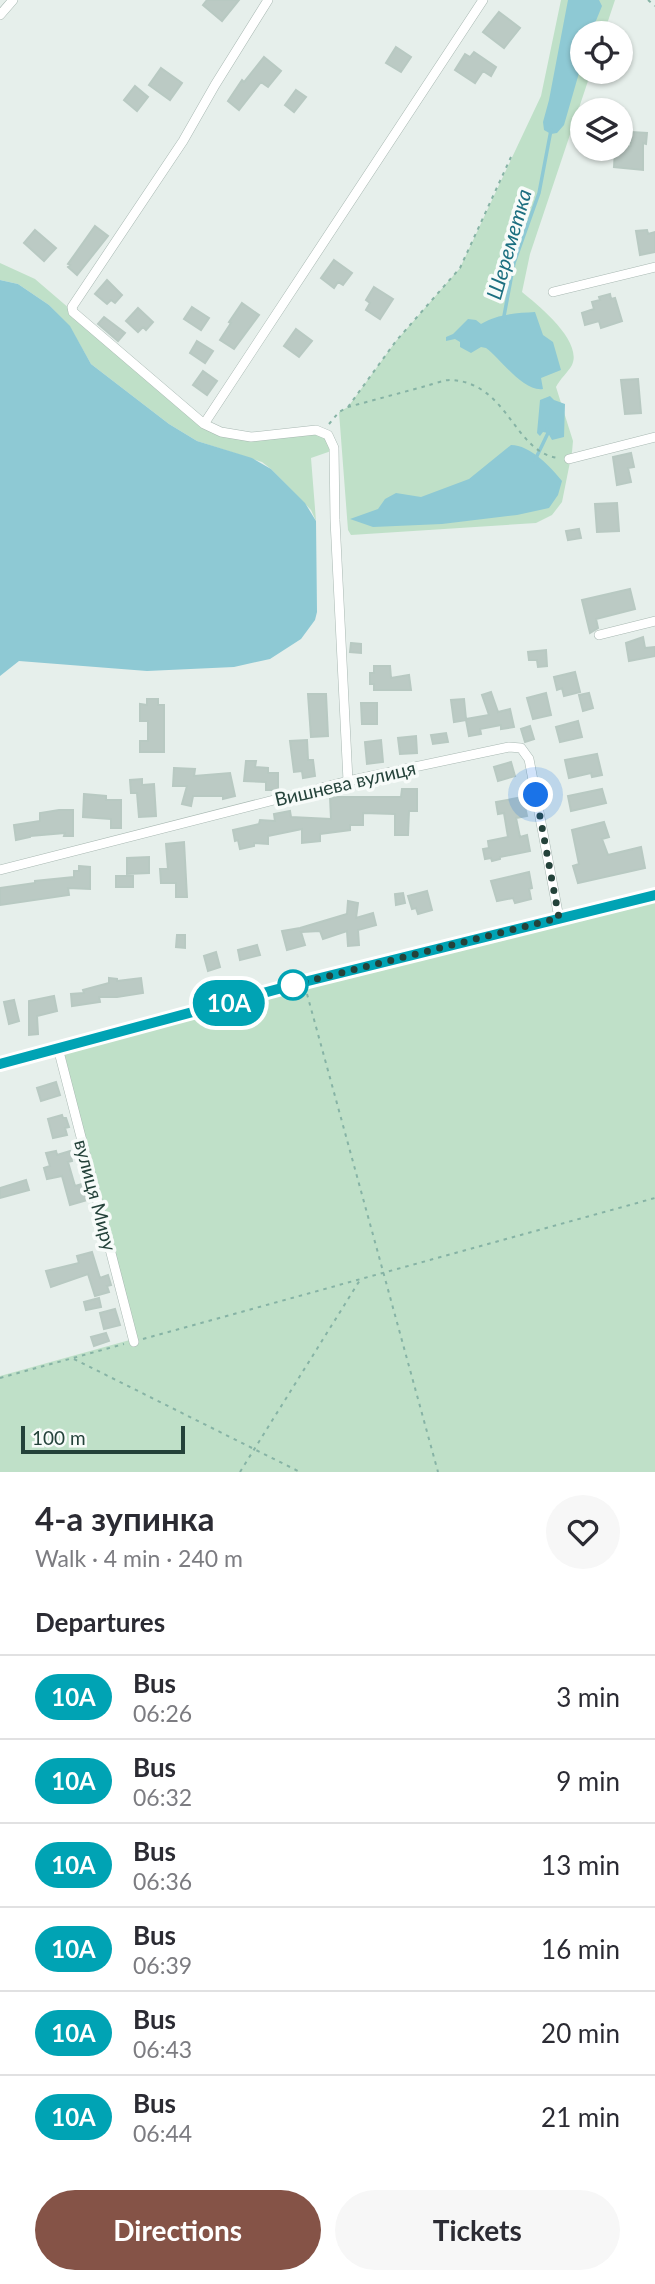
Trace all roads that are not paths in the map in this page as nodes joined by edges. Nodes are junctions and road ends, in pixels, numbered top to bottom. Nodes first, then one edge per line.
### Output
1 (13, 0) edge
2 (268, 0) edge
3 (483, 0) edge
4 (0, 15) edge
5 (655, 267) edge
6 (553, 292) dead end
7 (204, 424) junction
8 (655, 437) edge
9 (569, 459) road end
10 (655, 621) edge
11 (599, 635) dead end
12 (348, 781) junction
13 (0, 870) edge
14 (655, 895) edge
15 (559, 918) junction
16 (58, 1048) junction
17 (0, 1064) edge
18 (134, 1342) road end

1 - 4 street
2 - 7 street
3 - 7 street
5 - 6 street
7 - 12 street
8 - 9 street
10 - 11 street
12 - 13 street, Вишнева вулиця
12 - 15 street, Вишнева вулиця
14 - 15 street
15 - 16 street
16 - 17 street
16 - 18 street, вулиця Миру

